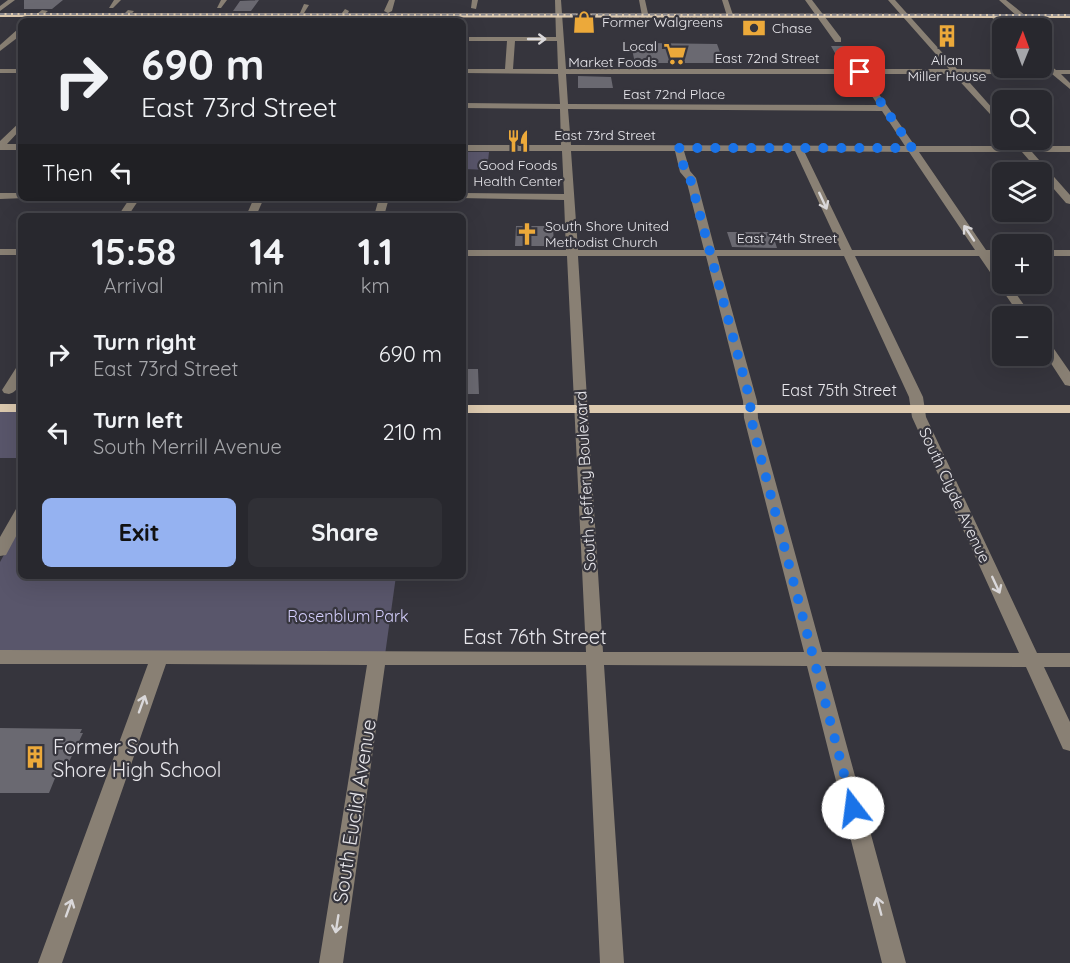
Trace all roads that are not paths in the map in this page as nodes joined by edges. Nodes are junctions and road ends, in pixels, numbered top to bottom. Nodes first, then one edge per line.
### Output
1 (12, 0) edge
2 (118, 0) edge
3 (224, 0) edge
4 (392, 0) edge
5 (558, 0) edge
6 (642, 0) edge
7 (725, 0) edge
8 (808, 0) edge
9 (891, 0) edge
10 (1002, 0) edge
11 (305, 4) edge
12 (111, 7) dead end
13 (215, 11) junction
14 (388, 11) junction
15 (0, 12) edge
16 (42, 13) junction
17 (559, 14) junction
18 (645, 14) junction
19 (730, 14) junction
20 (819, 14) junction
21 (905, 14) junction
22 (1019, 14) junction
23 (1070, 14) edge
24 (126, 16) edge
25 (343, 16) edge
26 (994, 16) joint
27 (36, 18) edge
28 (254, 18) edge
29 (429, 18) edge
30 (18, 34) edge
31 (472, 39) dead end
32 (511, 39) junction
33 (561, 39) junction
34 (838, 40) dead end
35 (0, 49) edge
36 (0, 71) edge
37 (18, 71) edge
38 (466, 71) edge
39 (509, 71) junction
40 (563, 71) junction
41 (860, 72) junction
42 (956, 72) junction
43 (1054, 72) junction
44 (1070, 72) edge
45 (1070, 87) edge
46 (466, 106) edge
47 (565, 106) junction
48 (885, 108) junction
49 (992, 113) edge
50 (18, 127) edge
51 (0, 146) edge
52 (18, 147) edge
53 (466, 148) edge
54 (567, 148) junction
55 (679, 148) junction
56 (798, 148) junction
57 (912, 148) junction
58 (992, 148) edge
59 (1052, 149) edge
60 (1070, 149) edge
61 (1026, 150) edge
62 (0, 196) edge
63 (18, 196) edge
64 (466, 196) edge
65 (570, 197) junction
66 (1070, 201) edge
67 (0, 252) edge
68 (18, 252) edge
69 (466, 253) edge
70 (573, 253) junction
71 (710, 253) junction
72 (848, 253) junction
73 (983, 253) junction
74 (992, 253) edge
75 (1052, 254) edge
76 (1070, 254) edge
77 (992, 266) edge
78 (1052, 355) edge
79 (18, 376) edge
80 (1070, 382) edge
81 (9, 390) dead end
82 (0, 408) edge
83 (18, 408) edge
84 (581, 408) junction
85 (750, 408) junction
86 (918, 408) junction
87 (466, 409) edge
88 (1070, 409) edge
89 (18, 518) edge
90 (0, 551) edge
91 (0, 657) edge
92 (159, 658) junction
93 (377, 658) junction
94 (595, 659) junction
95 (814, 659) junction
96 (1031, 660) junction
97 (1070, 660) edge
98 (1070, 743) edge
99 (50, 963) edge
100 (331, 963) edge
101 (612, 963) edge
102 (894, 963) edge

1 - 15 street
2 - 12 street
3 - 13 street
4 - 14 street
5 - 17 street, South Jeffery Boulevard
6 - 18 street
7 - 19 street
8 - 20 street
9 - 21 street
10 - 22 street
11 - 13 main road
11 - 25 main road
13 - 24 main road
13 - 28 main road
14 - 17 main road
14 - 25 main road
15 - 16 main road
16 - 24 main road
16 - 27 street
17 - 18 main road
17 - 29 main road
17 - 33 street, South Jeffery Boulevard
18 - 19 main road
19 - 20 main road
20 - 21 main road
20 - 34 street
21 - 22 main road
21 - 26 main road
21 - 42 street
22 - 23 main road
22 - 26 main road
25 - 28 main road
25 - 29 main road
30 - 35 street
31 - 32 street
32 -> 33 street
32 - 39 street
33 - 40 street, South Jeffery Boulevard
36 - 37 street
38 - 39 street, East 72nd Street
39 - 40 street, East 72nd Street
40 - 41 street, East 72nd Street
40 - 47 street, South Jeffery Boulevard
41 - 42 street, East 72nd Street
41 - 48 street
42 - 43 street, East 72nd Street
42 - 49 street
43 - 44 street, East 72nd Street
43 - 45 street
46 - 47 street, East 72nd Place
47 - 48 street, East 72nd Place
47 - 54 street, South Jeffery Boulevard
48 - 57 street
50 - 51 street
51 - 52 street
53 - 54 street, East 73rd Street
54 - 55 street, East 73rd Street
54 - 65 street, South Jeffery Boulevard
55 - 56 street, East 73rd Street
55 - 71 street
56 - 57 street, East 73rd Street
56 -> 72 street, South Clyde Avenue
57 - 58 street, East 73rd Street
73 -> 57 street
59 - 60 street, East 73rd Street
61 - 66 street
62 - 63 street
64 - 65 street
65 - 70 street, South Jeffery Boulevard
67 - 68 street
69 - 70 street, East 74th Street
70 - 71 street, East 74th Street
70 - 84 street, South Jeffery Boulevard
71 - 72 street, East 74th Street
71 - 85 street
72 - 73 street, East 74th Street
72 - 86 street, South Clyde Avenue
73 - 74 street, East 74th Street
73 - 77 street
75 - 76 street
78 - 80 street
79 - 81 street
82 - 83 main road
84 - 85 main road, East 75th Street
84 - 87 main road, East 75th Street
84 - 94 street, South Jeffery Boulevard
85 - 86 main road, East 75th Street
85 - 95 street
86 - 88 main road, East 75th Street
86 -> 96 street, South Clyde Avenue
89 - 90 street
91 - 92 street, East 76th Street
92 - 93 street, East 76th Street
99 -> 92 street
93 - 94 street, East 76th Street
93 -> 100 street, South Euclid Avenue
94 - 95 street, East 76th Street
94 - 101 street, South Jeffery Boulevard
95 - 96 street, East 76th Street
102 -> 95 street
96 - 97 street, East 76th Street
96 - 98 street, South Clyde Avenue

